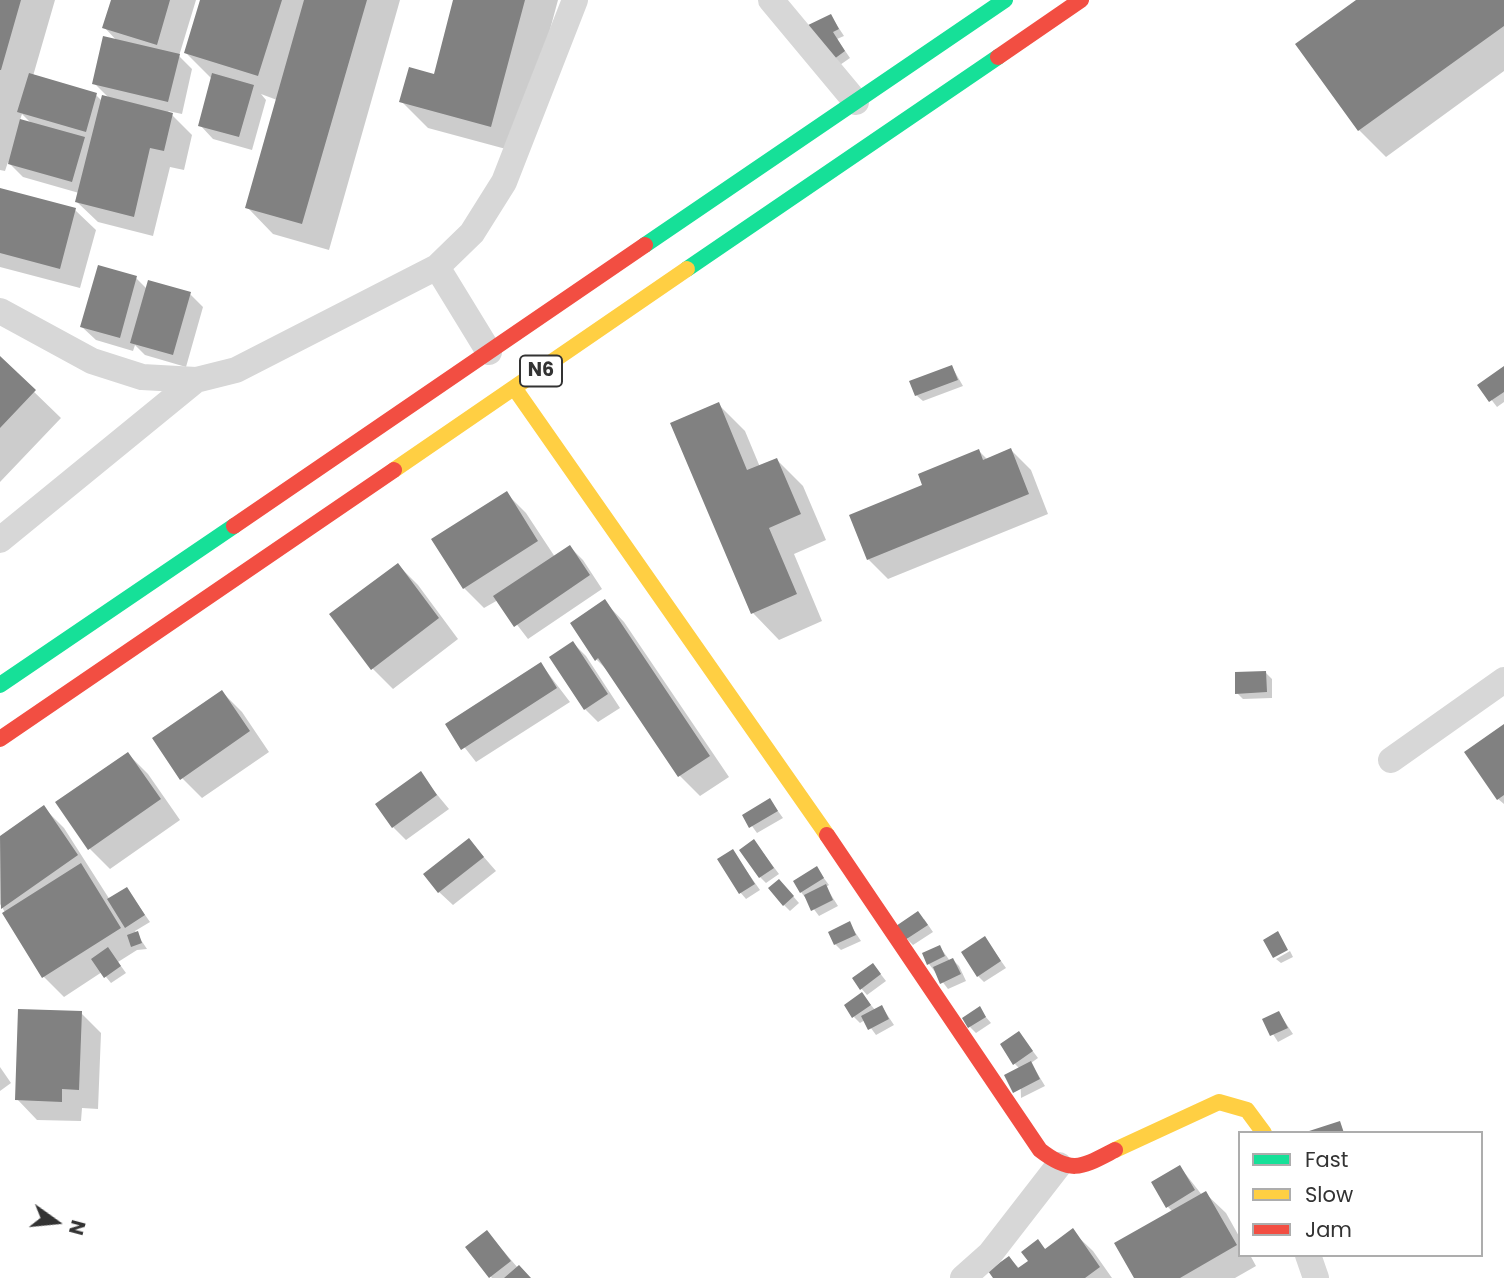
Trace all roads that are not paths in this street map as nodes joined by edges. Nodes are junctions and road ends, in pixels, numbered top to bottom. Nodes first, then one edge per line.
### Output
1 (575, 0) edge
2 (771, 0) edge
3 (1005, 0) edge
4 (1081, 0) edge
5 (856, 102) junction
6 (437, 267) junction
7 (0, 310) edge
8 (489, 352) junction
9 (195, 380) junction
10 (515, 389) junction
11 (0, 540) edge
12 (1504, 680) edge
13 (0, 685) edge
14 (0, 739) edge
15 (1391, 760) dead end
16 (1263, 1131) edge
17 (1059, 1165) junction
18 (1309, 1257) edge
19 (963, 1278) edge
20 (1316, 1278) edge

1 - 6 street
2 - 5 street
3 - 5 main road, N6
4 - 10 main road, N6
5 - 8 main road, N6
6 - 8 street
6 - 9 street
7 - 9 street
8 - 13 main road, N6
9 - 11 street
10 - 14 main road, N6
10 - 17 main road
12 - 15 street
16 - 17 main road
17 - 19 street
18 - 20 street

